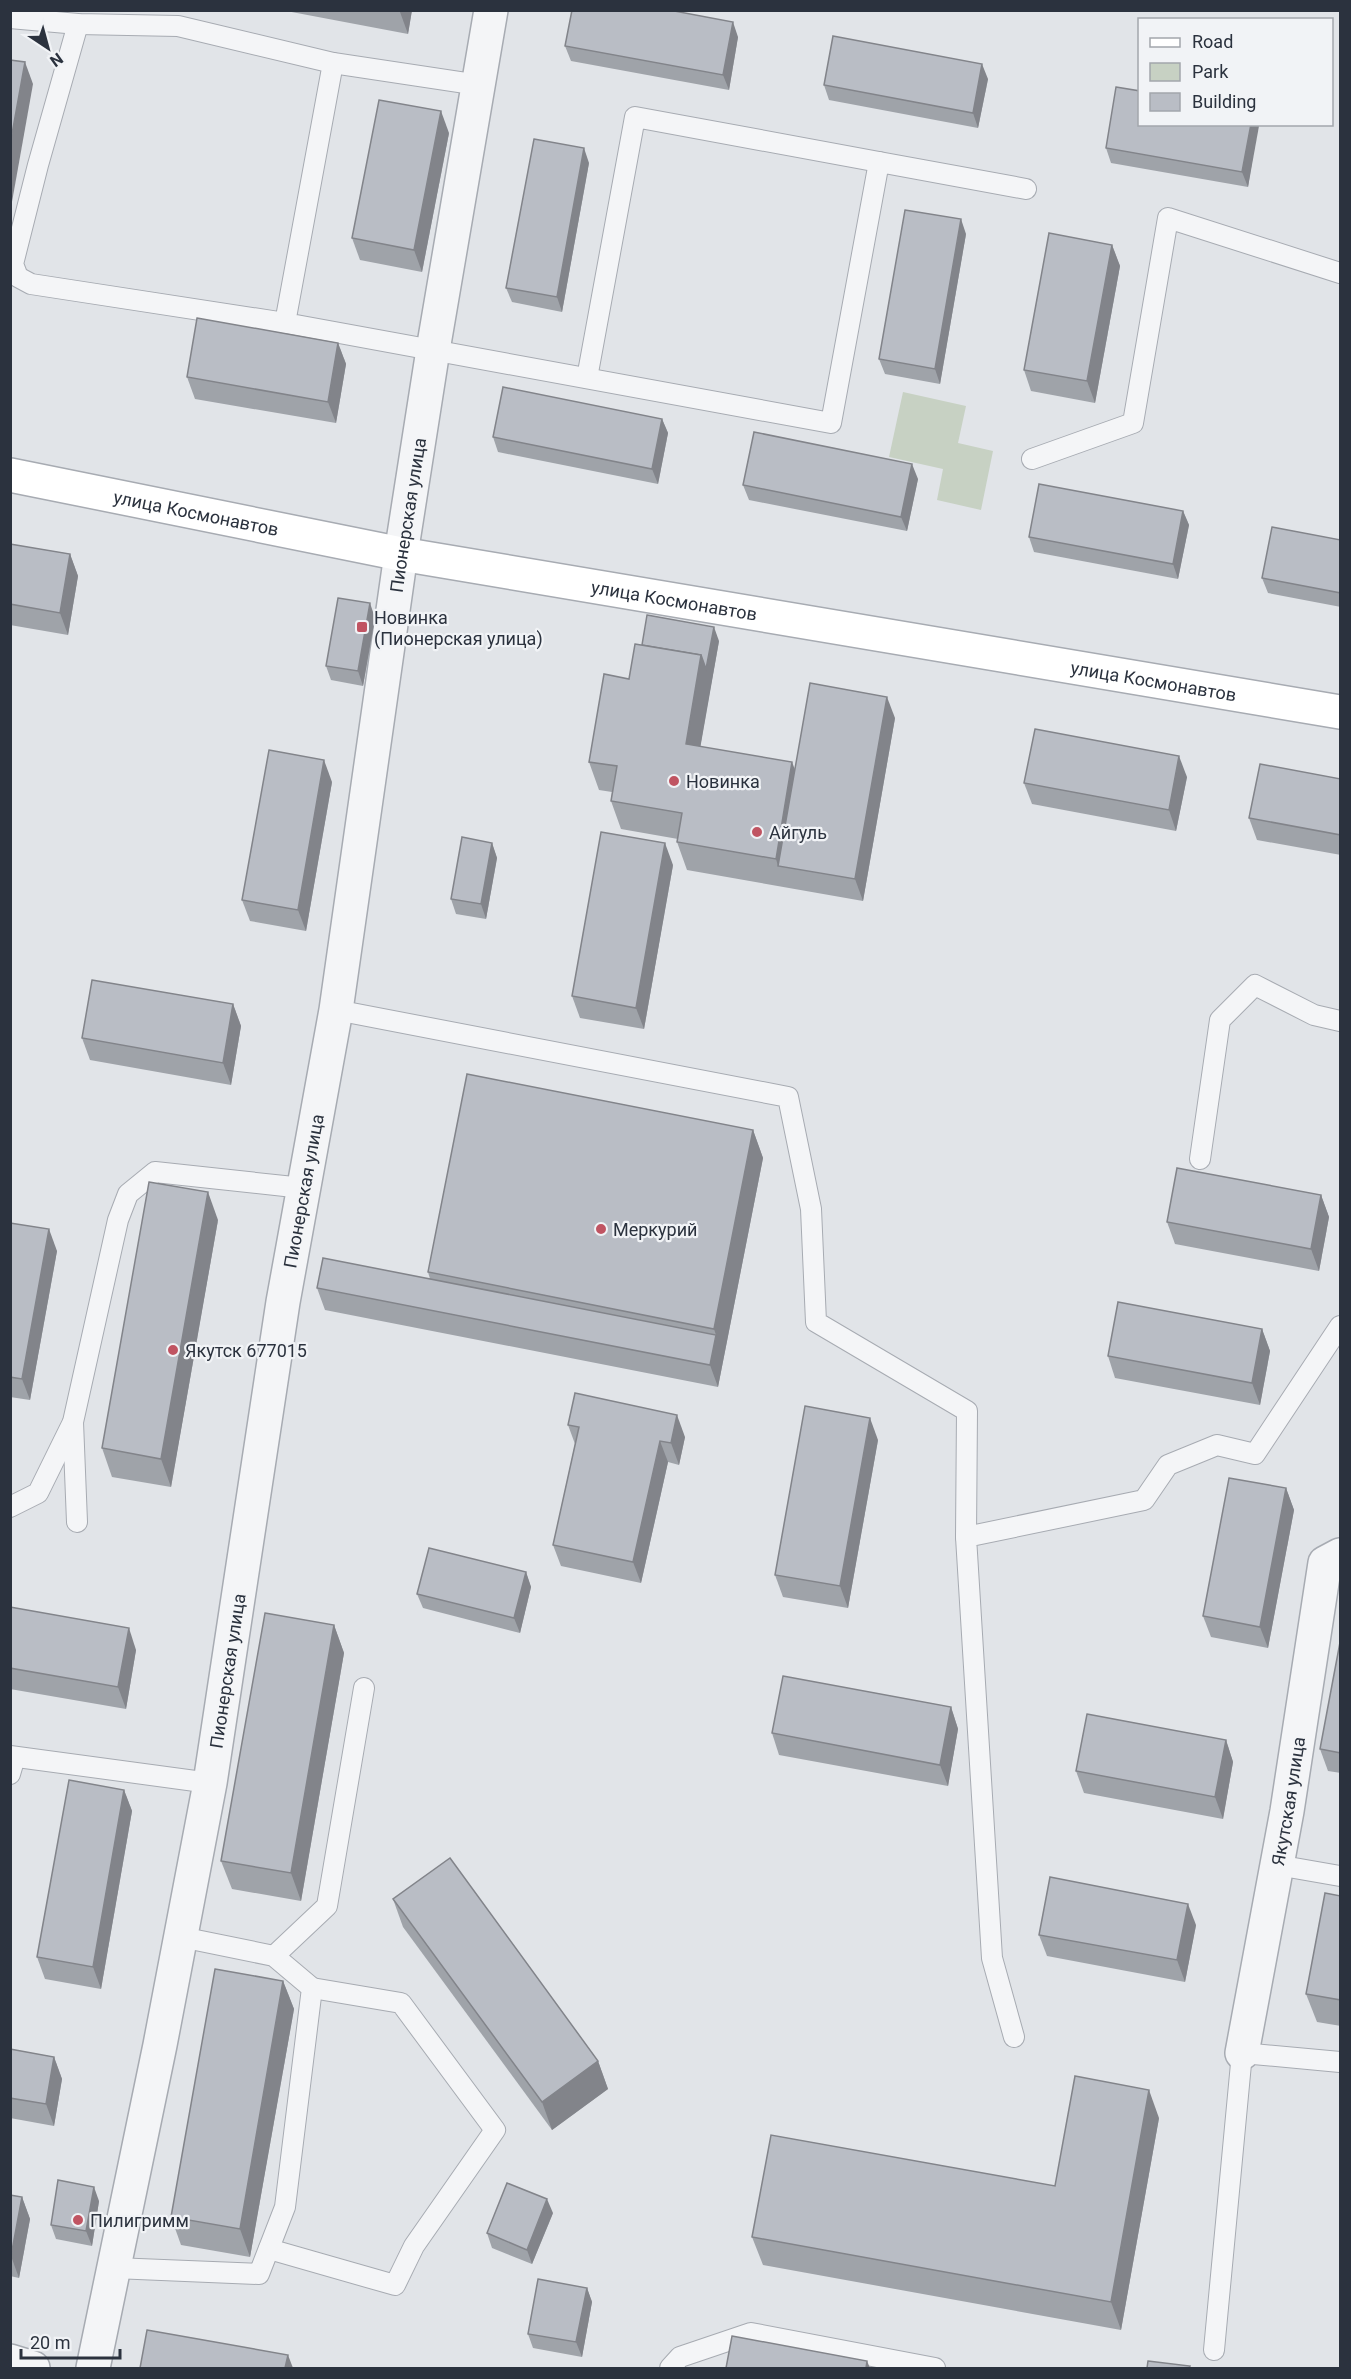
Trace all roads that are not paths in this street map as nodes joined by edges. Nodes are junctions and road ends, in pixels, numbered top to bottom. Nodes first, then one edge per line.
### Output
1 (491, 10) edge
2 (10, 18) edge
3 (78, 24) junction
4 (333, 63) junction
5 (479, 85) junction
6 (879, 162) junction
7 (1026, 189) dead end
8 (1341, 273) edge
9 (285, 323) junction
10 (433, 350) junction
11 (587, 378) junction
12 (1032, 459) dead end
13 (10, 475) edge
14 (401, 554) junction
15 (1341, 712) edge
16 (336, 1010) junction
17 (1341, 1021) edge
18 (1200, 1159) dead end
19 (303, 1188) junction
20 (1341, 1326) edge
21 (73, 1422) junction
22 (10, 1507) edge
23 (77, 1522) dead end
24 (966, 1538) junction
25 (1341, 1555) edge
26 (364, 1688) dead end
27 (12, 1762) edge
28 (210, 1783) junction
29 (1277, 1864) junction
30 (1341, 1876) edge
31 (181, 1937) junction
32 (274, 1956) junction
33 (312, 1988) junction
34 (1014, 2037) dead end
35 (1242, 2053) junction
36 (1341, 2062) edge
37 (269, 2249) junction
38 (114, 2268) junction
39 (1214, 2350) dead end
40 (10, 2361) edge
41 (33, 2368) edge
42 (93, 2368) edge
43 (670, 2368) edge
44 (935, 2368) edge

1 - 5 street, Пионерская улица
2 - 3 lane
3 - 4 lane
3 - 9 lane
4 - 5 lane
4 - 9 lane
5 - 10 street, Пионерская улица
6 - 7 lane
6 - 11 lane
6 - 11 lane
8 - 12 lane
9 - 10 lane
10 - 11 lane
10 - 14 street, Пионерская улица
13 - 14 street, улица Космонавтов
14 - 15 street, улица Космонавтов
14 - 16 street, Пионерская улица
16 - 19 street, Пионерская улица
16 - 24 lane
17 - 18 lane
19 - 21 lane
19 - 28 street, Пионерская улица
20 - 24 lane
21 - 22 lane
21 - 23 lane
24 - 34 lane
25 - 29 street, Якутская улица
26 - 32 lane
27 - 28 lane
28 - 31 street, Пионерская улица
29 - 30 lane
29 - 35 street, Якутская улица
31 - 32 lane
31 - 38 street, Пионерская улица
32 - 33 lane
33 - 37 lane
33 - 37 lane
35 - 36 lane
35 - 39 lane
37 - 38 lane
38 - 42 street, Пионерская улица
40 - 41 street
43 - 44 lane

